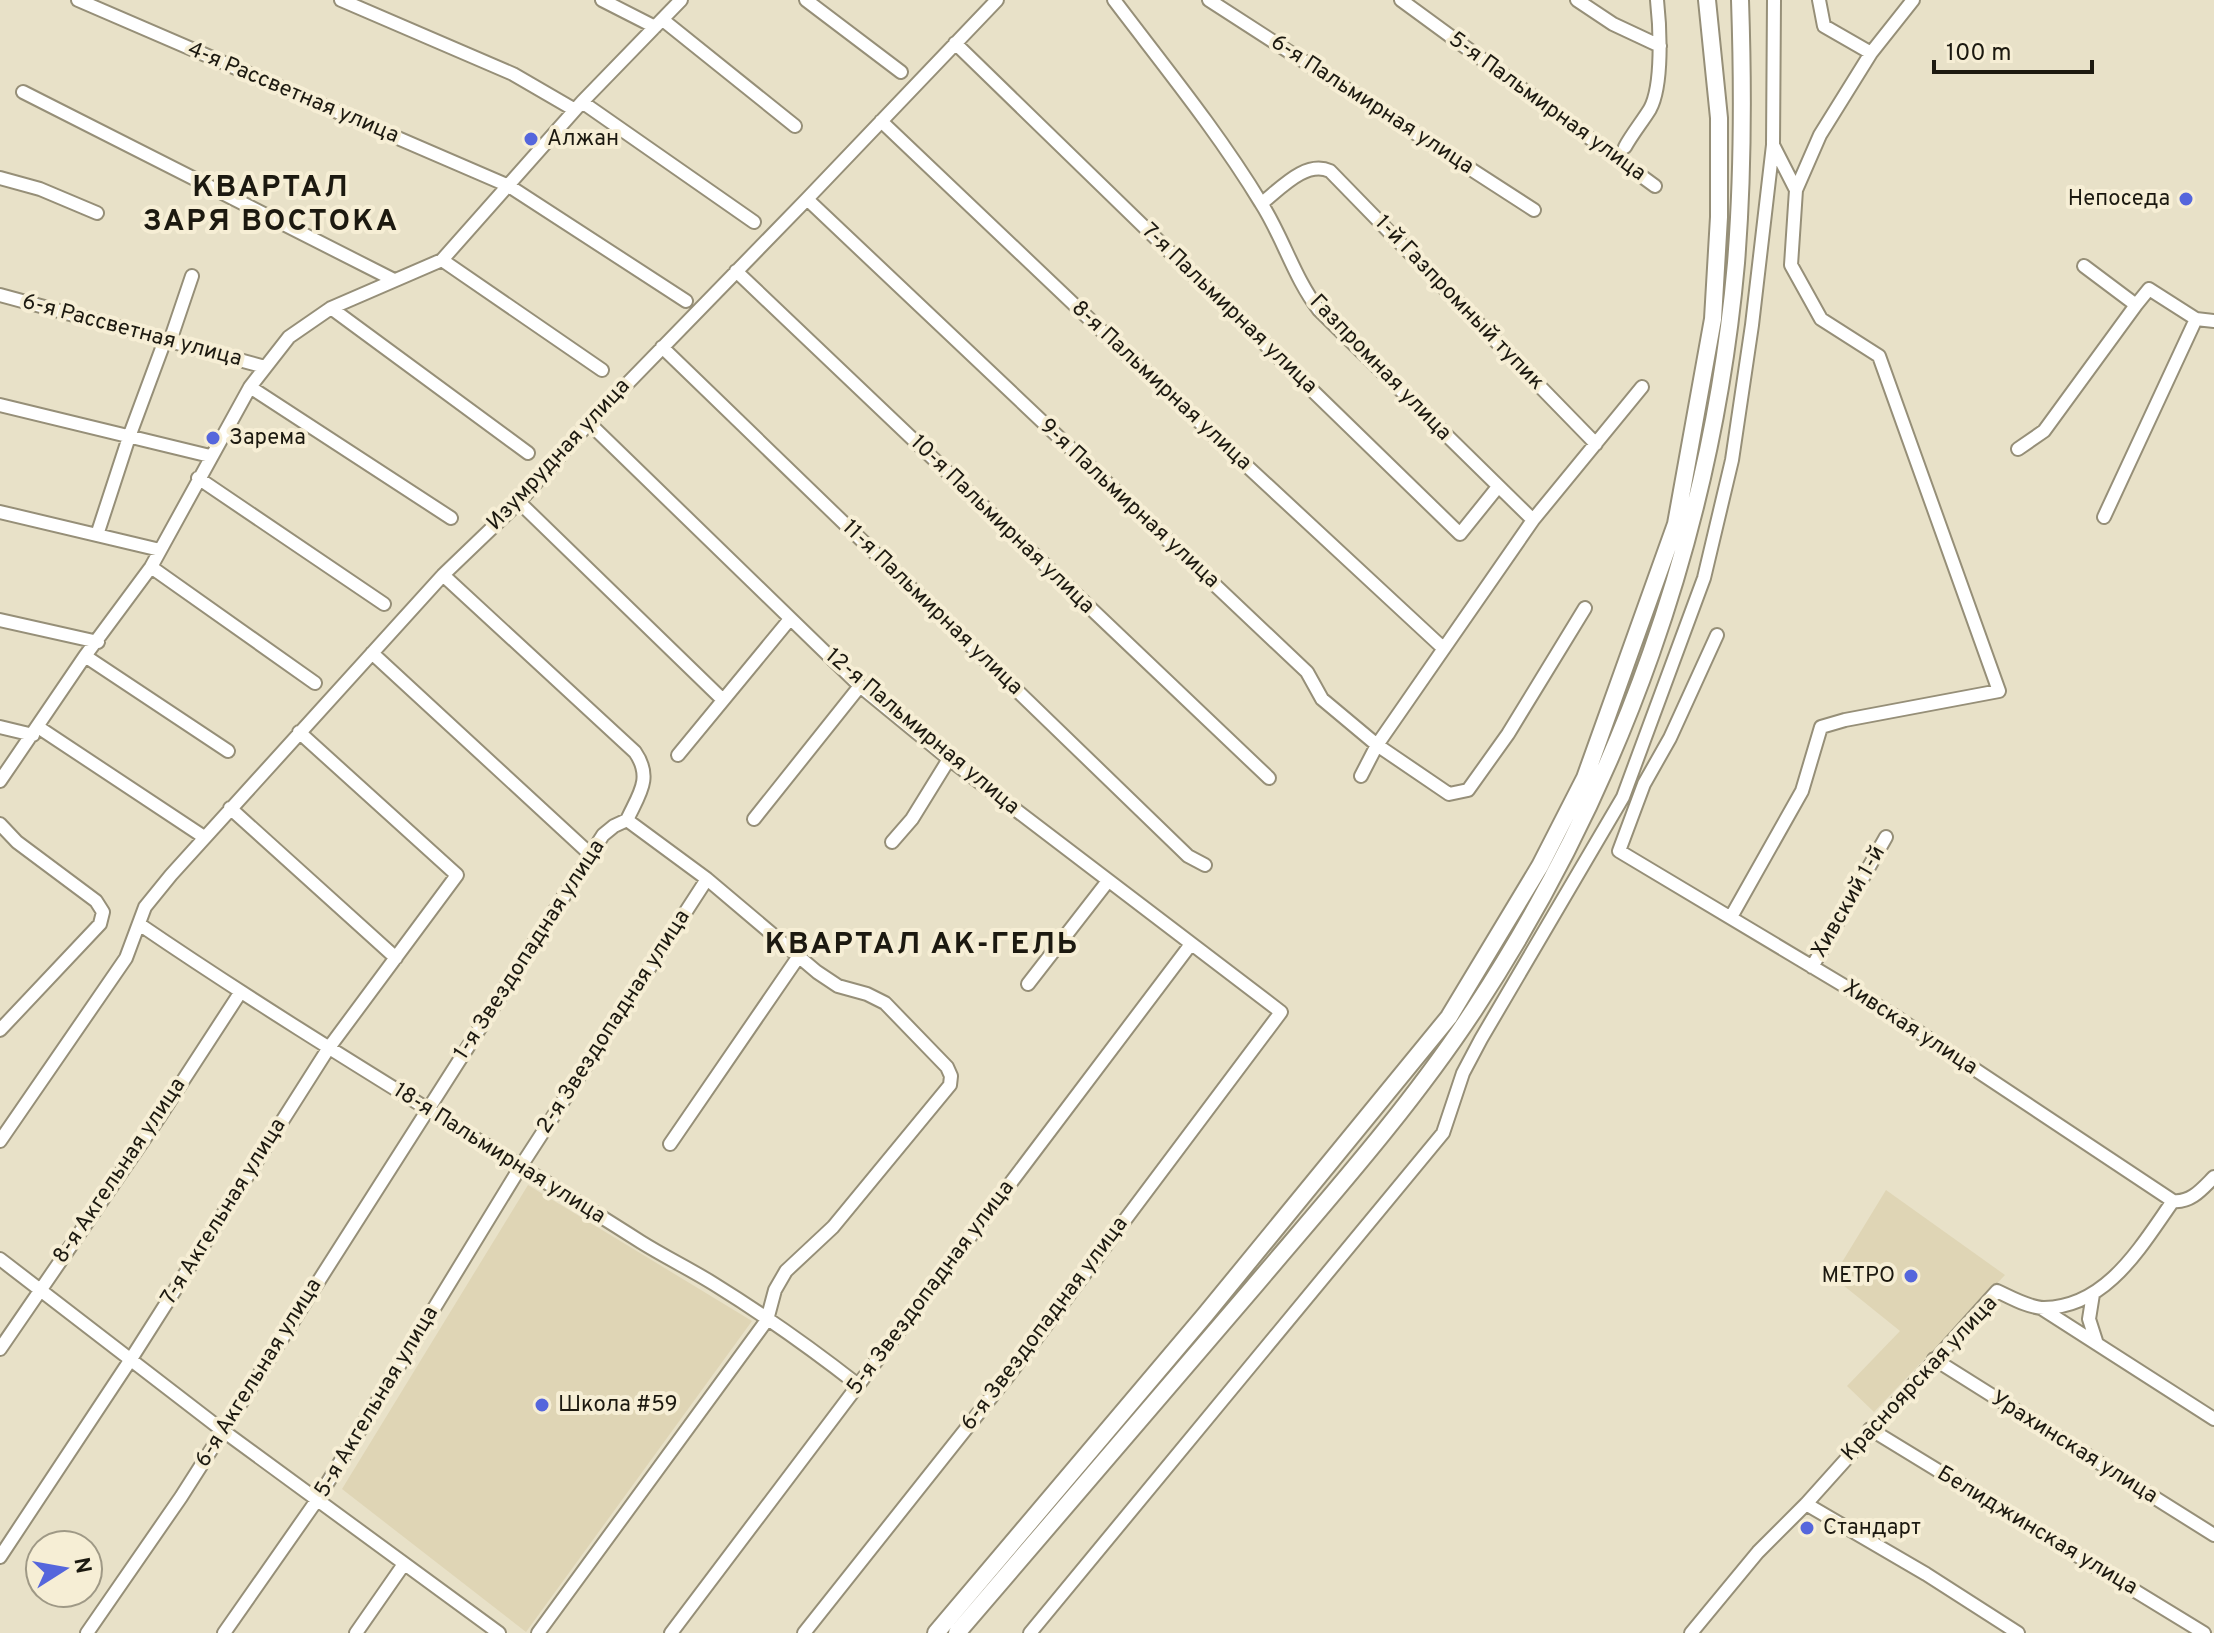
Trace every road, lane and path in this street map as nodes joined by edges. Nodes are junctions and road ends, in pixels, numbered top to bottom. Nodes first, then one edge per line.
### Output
1 (78, 0) edge
2 (341, 0) edge
3 (602, 0) edge
4 (681, 0) edge
5 (806, 0) edge
6 (997, 0) edge
7 (1114, 0) edge
8 (1209, 0) edge
9 (1401, 0) edge
10 (1577, 0) edge
11 (1657, 0) edge
12 (1707, 0) edge
13 (1740, 0) edge
14 (1774, 0) edge
15 (1819, 0) edge
16 (1913, 0) edge
17 (659, 24) junction
18 (955, 43) junction
19 (1660, 46) junction
20 (1871, 53) junction
21 (901, 72) dead end
22 (23, 92) dead end
23 (579, 106) junction
24 (881, 121) junction
25 (795, 126) dead end
26 (1773, 145) junction
27 (1625, 147) dead end
28 (0, 178) edge
29 (509, 186) junction
30 (1655, 186) dead end
31 (1796, 190) junction
32 (807, 199) junction
33 (1262, 203) junction
34 (1534, 210) dead end
35 (97, 213) dead end
36 (754, 222) dead end
37 (442, 260) junction
38 (2084, 266) dead end
39 (736, 271) junction
40 (192, 276) dead end
41 (394, 280) junction
42 (0, 295) edge
43 (686, 301) dead end
44 (2136, 305) junction
45 (331, 308) junction
46 (2196, 319) junction
47 (2214, 321) edge
48 (168, 340) junction
49 (662, 347) junction
50 (265, 367) junction
51 (602, 370) dead end
52 (250, 387) junction
53 (1642, 387) dead end
54 (0, 405) edge
55 (589, 423) junction
56 (129, 437) junction
57 (1596, 444) junction
58 (2018, 449) dead end
59 (528, 453) dead end
60 (210, 456) junction
61 (198, 478) junction
62 (1497, 488) junction
63 (519, 502) junction
64 (0, 512) edge
65 (2104, 517) dead end
66 (451, 518) dead end
67 (1533, 520) junction
68 (97, 535) junction
69 (160, 550) junction
70 (151, 567) junction
71 (443, 575) junction
72 (384, 604) dead end
73 (1585, 608) dead end
74 (790, 619) junction
75 (0, 620) edge
76 (1717, 635) dead end
77 (98, 642) junction
78 (1443, 648) junction
79 (372, 653) junction
80 (85, 656) junction
81 (315, 683) dead end
82 (860, 686) junction
83 (722, 699) junction
84 (0, 727) edge
85 (36, 731) junction
86 (299, 732) junction
87 (1377, 745) junction
88 (228, 751) dead end
89 (678, 755) dead end
90 (949, 759) junction
91 (1361, 776) dead end
92 (1269, 778) dead end
93 (0, 781) edge
94 (230, 808) junction
95 (754, 819) dead end
96 (627, 820) junction
97 (0, 824) edge
98 (204, 837) junction
99 (1886, 837) dead end
100 (892, 842) dead end
101 (590, 854) junction
102 (1205, 865) dead end
103 (707, 879) junction
104 (1108, 881) junction
105 (1731, 917) junction
106 (139, 924) junction
107 (1191, 944) junction
108 (799, 956) junction
109 (396, 958) junction
110 (1812, 967) junction
111 (1028, 984) dead end
112 (240, 993) junction
113 (1281, 1012) joint
114 (0, 1030) edge
115 (328, 1049) junction
116 (427, 1110) junction
117 (0, 1141) edge
118 (670, 1144) dead end
119 (521, 1166) junction
120 (2214, 1177) edge
121 (2173, 1201) junction
122 (0, 1259) edge
123 (40, 1289) junction
124 (2093, 1294) junction
125 (2041, 1308) junction
126 (767, 1320) junction
127 (2097, 1344) junction
128 (0, 1349) edge
129 (131, 1359) junction
130 (1934, 1359) junction
131 (858, 1385) junction
132 (2214, 1419) edge
133 (1870, 1429) junction
134 (222, 1430) junction
135 (317, 1500) junction
136 (1806, 1504) junction
137 (2214, 1535) edge
138 (0, 1557) edge
139 (404, 1564) junction
140 (87, 1633) edge
141 (224, 1633) edge
142 (356, 1633) edge
143 (499, 1633) edge
144 (538, 1633) edge
145 (671, 1633) edge
146 (804, 1633) edge
147 (936, 1633) edge
148 (957, 1633) edge
149 (1030, 1633) edge
150 (1691, 1633) edge
151 (2018, 1633) edge
152 (2204, 1633) edge

1 - 29 street, 4-я Рассветная улица
2 - 23 street
3 - 17 street
4 - 17 street
5 - 21 street
6 - 18 street, Изумрудная улица
7 - 33 street, Газпромная улица
8 - 34 street, 6-я Пальмирная улица
9 - 30 street, 5-я Пальмирная улица
10 - 19 street
11 - 19 street
12 - 147 main road
13 - 148 main road
14 - 26 street
15 - 20 street
16 - 20 street
17 - 23 street
17 - 25 street
18 - 24 street, Изумрудная улица
18 - 62 street, 7-я Пальмирная улица
19 - 27 street
20 - 31 street
22 - 41 street
23 - 29 street
23 - 36 street
24 - 32 street, Изумрудная улица
24 - 78 street, 8-я Пальмирная улица
26 - 31 street
26 - 149 street
28 - 35 street
29 - 37 street
29 - 43 street, 4-я Рассветная улица
31 - 105 street
32 - 39 street, Изумрудная улица
32 - 87 street, 9-я Пальмирная улица
33 - 57 street, 1-й Газпромный тупик
33 - 62 street, Газпромная улица
37 - 41 street
37 - 51 street
38 - 44 street
39 - 49 street, Изумрудная улица
39 - 92 street, 10-я Пальмирная улица
40 - 48 street
41 - 45 street
42 - 48 street, 6-я Рассветная улица
44 - 46 street
44 - 58 street
45 - 50 street
45 - 59 street
46 - 47 street
46 - 65 street
48 - 50 street, 6-я Рассветная улица
48 - 56 street
49 - 55 street, Изумрудная улица
49 - 102 street, 11-я Пальмирная улица
50 - 52 street
52 - 60 street
52 - 66 street
53 - 57 street
54 - 56 street
55 - 63 street, Изумрудная улица
55 - 74 street, 12-я Пальмирная улица
56 - 60 street
56 - 68 street
57 - 67 street
60 - 61 street
61 - 69 street
61 - 72 street
62 - 67 street, Газпромная улица
63 - 71 street, Изумрудная улица
63 - 83 street
64 - 68 street
67 - 78 street
68 - 69 street
69 - 70 street
70 - 77 street
70 - 81 street
71 - 79 street, Изумрудная улица
71 - 96 street, 1-я Звездопадная улица
73 - 87 street, 9-я Пальмирная улица
74 - 82 street, 12-я Пальмирная улица
74 - 83 street
75 - 77 street
76 - 105 street, Хивская улица
77 - 80 street
78 - 87 street
79 - 86 street, Изумрудная улица
79 - 101 street
80 - 85 street
80 - 88 street
82 - 90 street, 12-я Пальмирная улица
82 - 95 street
83 - 89 street
84 - 85 street
85 - 93 street
85 - 98 street
86 - 94 street, Изумрудная улица
86 - 109 street, 7-я Акгельная улица
87 - 91 street
90 - 100 street
90 - 104 street, 12-я Пальмирная улица
94 - 98 street, Изумрудная улица
94 - 109 street
96 - 101 street, 1-я Звездопадная улица
96 - 103 street
97 - 114 street
98 - 106 street, Изумрудная улица
99 - 110 street, Хивский 1-й
101 - 116 street, 1-я Звездопадная улица
103 - 108 street
103 - 119 street, 2-я Звездопадная улица
104 - 107 street, 12-я Пальмирная улица
104 - 111 street
105 - 110 street, Хивская улица
106 - 112 street, 18-я Пальмирная улица
106 - 117 street, Изумрудная улица
107 - 113 street, 12-я Пальмирная улица
107 - 131 street, 5-я Звездопадная улица
108 - 118 street
108 - 126 street
109 - 115 street, 7-я Акгельная улица
110 - 121 street, Хивская улица
112 - 115 street, 18-я Пальмирная улица
112 - 123 street, 8-я Акгельная улица
113 - 146 street, 6-я Звездопадная улица
115 - 116 street, 18-я Пальмирная улица
115 - 129 street, 7-я Акгельная улица
116 - 119 street, 18-я Пальмирная улица
116 - 134 street, 6-я Акгельная улица
119 - 126 street, 18-я Пальмирная улица
119 - 135 street, 5-я Акгельная улица
120 - 121 street
121 - 124 street
122 - 123 street
123 - 128 street, 8-я Акгельная улица
123 - 129 street
124 - 125 street
124 - 127 street
125 - 127 street
125 - 130 street, Красноярская улица
126 - 131 street, 18-я Пальмирная улица
126 - 144 street
127 - 132 street
129 - 134 street
129 - 138 street, 7-я Акгельная улица
130 - 133 street, Красноярская улица
130 - 137 street, Урахинская улица
131 - 145 street, 5-я Звездопадная улица
133 - 136 street, Красноярская улица
133 - 152 street, Белиджинская улица
134 - 135 street
134 - 140 street, 6-я Акгельная улица
135 - 139 street
135 - 141 street, 5-я Акгельная улица
136 - 150 street, Красноярская улица
136 - 151 street
139 - 142 street
139 - 143 street

